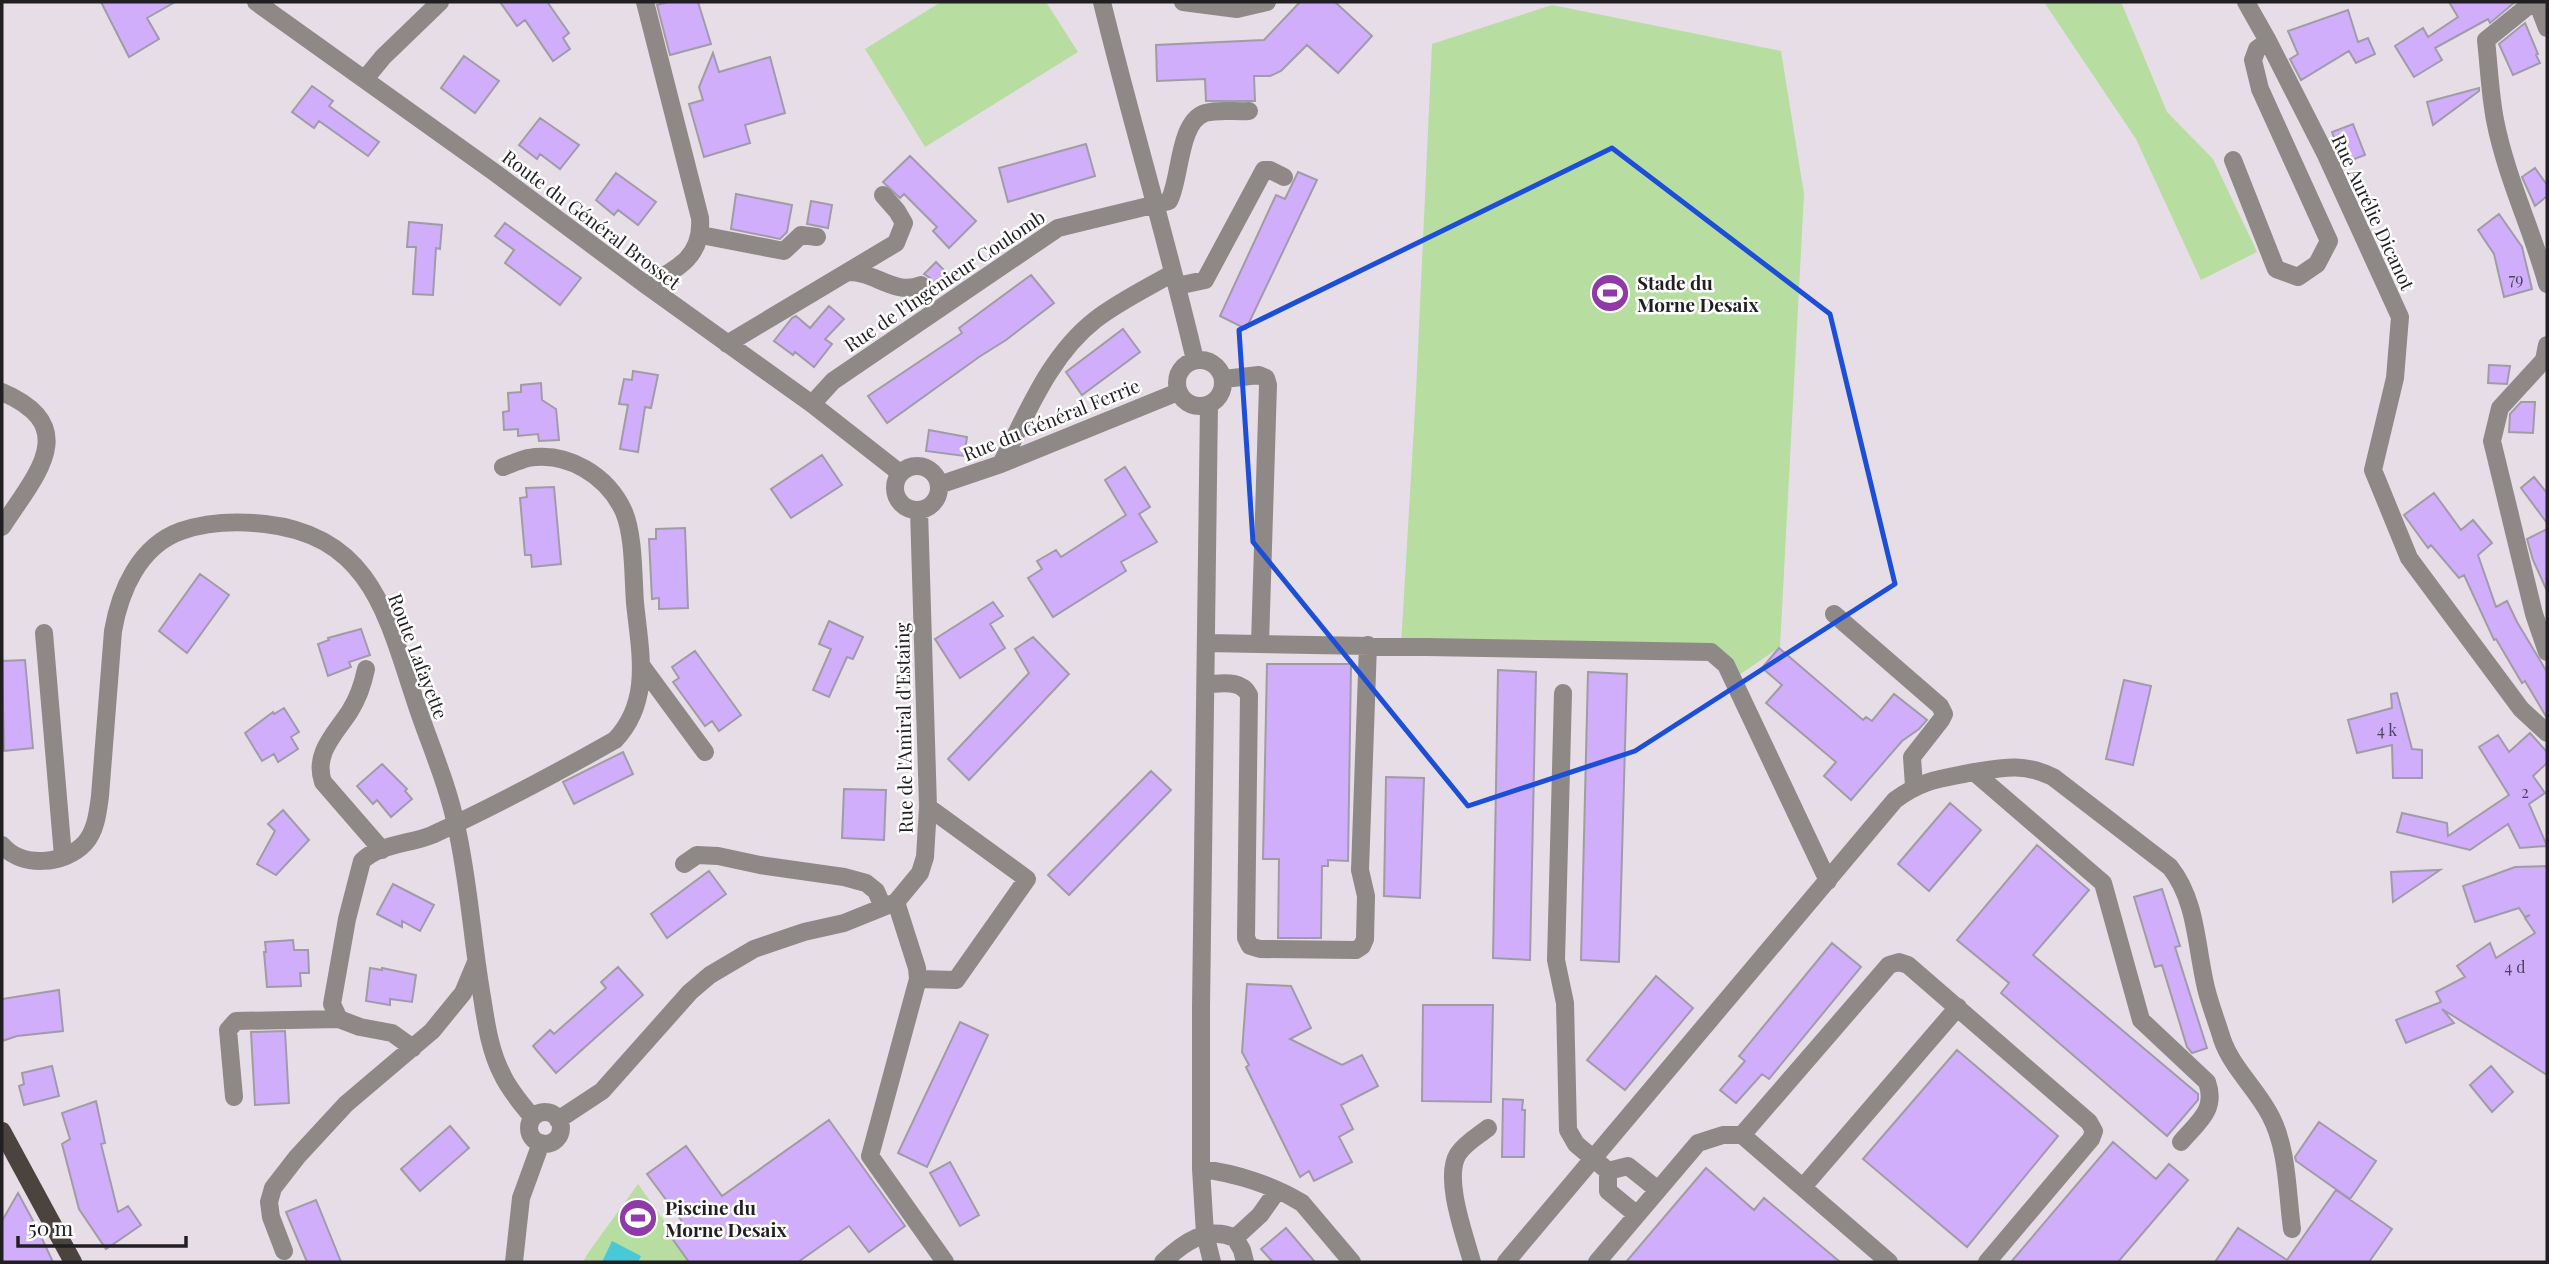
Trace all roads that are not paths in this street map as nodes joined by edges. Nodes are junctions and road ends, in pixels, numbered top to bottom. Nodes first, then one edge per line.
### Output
1 (256, 2) edge
2 (440, 2) edge
3 (645, 2) edge
4 (1101, 2) edge
5 (1183, 2) edge
6 (1267, 2) edge
7 (2246, 2) edge
8 (2535, 2) edge
9 (2547, 28) edge
10 (2268, 41) junction
11 (365, 79) junction
12 (1250, 111) dead end
13 (2234, 160) dead end
14 (1284, 177) dead end
15 (883, 195) dead end
16 (1154, 205) junction
17 (701, 235) junction
18 (817, 237) dead end
19 (848, 272) junction
20 (1175, 280) junction
21 (2547, 284) edge
22 (646, 285) junction
23 (921, 285) dead end
24 (727, 344) junction
25 (2547, 345) edge
26 (1195, 360) junction
27 (1224, 379) junction
28 (1178, 391) junction
29 (2, 392) edge
30 (812, 404) junction
31 (1209, 404) junction
32 (1001, 464) junction
33 (503, 467) dead end
34 (900, 473) junction
35 (939, 485) junction
36 (919, 510) junction
37 (2, 527) edge
38 (2541, 610) edge
39 (1834, 614) dead end
40 (44, 633) dead end
41 (1206, 643) junction
42 (1260, 644) junction
43 (1368, 645) junction
44 (2547, 652) edge
45 (640, 664) junction
46 (366, 669) dead end
47 (1206, 684) junction
48 (1563, 693) dead end
49 (2547, 733) edge
50 (705, 752) dead end
51 (1974, 772) junction
52 (1914, 786) junction
53 (928, 807) junction
54 (456, 824) junction
55 (2, 845) edge
56 (382, 850) junction
57 (63, 856) junction
58 (684, 864) dead end
59 (1828, 881) junction
60 (890, 905) junction
61 (476, 962) junction
62 (918, 979) junction
63 (1958, 1007) junction
64 (339, 1019) junction
65 (413, 1048) junction
66 (234, 1097) dead end
67 (532, 1118) junction
68 (558, 1119) junction
69 (1488, 1128) dead end
70 (2, 1131) edge
71 (1742, 1135) junction
72 (2181, 1142) dead end
73 (541, 1143) junction
74 (1594, 1159) junction
75 (1200, 1169) junction
76 (1608, 1171) junction
77 (1803, 1187) junction
78 (1658, 1190) junction
79 (1277, 1191) junction
80 (1637, 1215) junction
81 (2292, 1229) dead end
82 (1205, 1234) junction
83 (1235, 1238) junction
84 (284, 1251) dead end
85 (73, 1262) edge
86 (514, 1262) edge
87 (945, 1262) edge
88 (1163, 1262) edge
89 (1212, 1262) edge
90 (1245, 1262) edge
91 (1352, 1262) edge
92 (1472, 1262) edge
93 (1506, 1262) edge
94 (1597, 1262) edge
95 (1889, 1262) edge
96 (1987, 1262) edge

1 - 11 street, Route du Général Brosset
2 - 11 street
3 - 17 street
4 - 16 street
5 - 6 street
7 - 10 street, Rue Aurélie Dicanot
8 - 9 street
8 - 21 street
10 - 13 street
10 - 49 street, Rue Aurélie Dicanot
11 - 22 street, Route du Général Brosset
12 - 16 street
14 - 20 street
15 - 19 street
16 - 20 street
16 - 30 street, Rue de l'Ingénieur Coulomb
17 - 18 street
17 - 22 street
19 - 23 street
19 - 24 street
20 - 26 street
20 - 32 street
22 - 24 street, Route du Général Brosset
24 - 30 street, Route du Général Brosset
25 - 38 street
26 - 27 street
26 - 28 street
27 - 31 street
27 - 42 street
28 - 31 street
28 - 32 street, Rue du Général Ferrie
29 - 37 street
30 - 34 street, Route du Général Brosset
31 - 41 street
32 - 35 street, Rue du Général Ferrie
33 - 45 street
34 - 35 street
34 - 36 street
35 - 36 street
36 - 53 street, Rue de l'Amiral d'Estaing
38 - 44 street
39 - 52 street
40 - 57 street
41 - 42 street
41 - 47 street
42 - 43 street
43 - 47 street
43 - 59 street
45 - 50 street
45 - 54 street
46 - 56 street
47 - 75 street
48 - 74 street
51 - 52 street
51 - 72 street
51 - 81 street
52 - 59 street
53 - 60 street, Rue de l'Amiral d'Estaing
53 - 62 street
54 - 56 street
54 - 57 street, Route Lafayette
54 - 61 street, Route Lafayette
55 - 57 street
56 - 64 street
58 - 60 street
59 - 74 street
60 - 62 street
60 - 68 street, Rue de l'Amiral d'Estaing
61 - 65 street
61 - 67 street, Route Lafayette
62 - 87 street
63 - 71 street
63 - 77 street
63 - 96 street
64 - 65 street
64 - 66 street
65 - 84 street
67 - 68 street
67 - 73 street
68 - 73 street
69 - 92 street
70 - 85 main road
71 - 77 street
71 - 78 street
73 - 86 street
74 - 76 street
74 - 93 street
75 - 79 street
75 - 82 street
76 - 78 street
76 - 80 street
77 - 95 street
78 - 80 street
79 - 83 street
79 - 91 street
80 - 94 street
82 - 83 street
82 - 88 street
82 - 89 street
83 - 90 street

